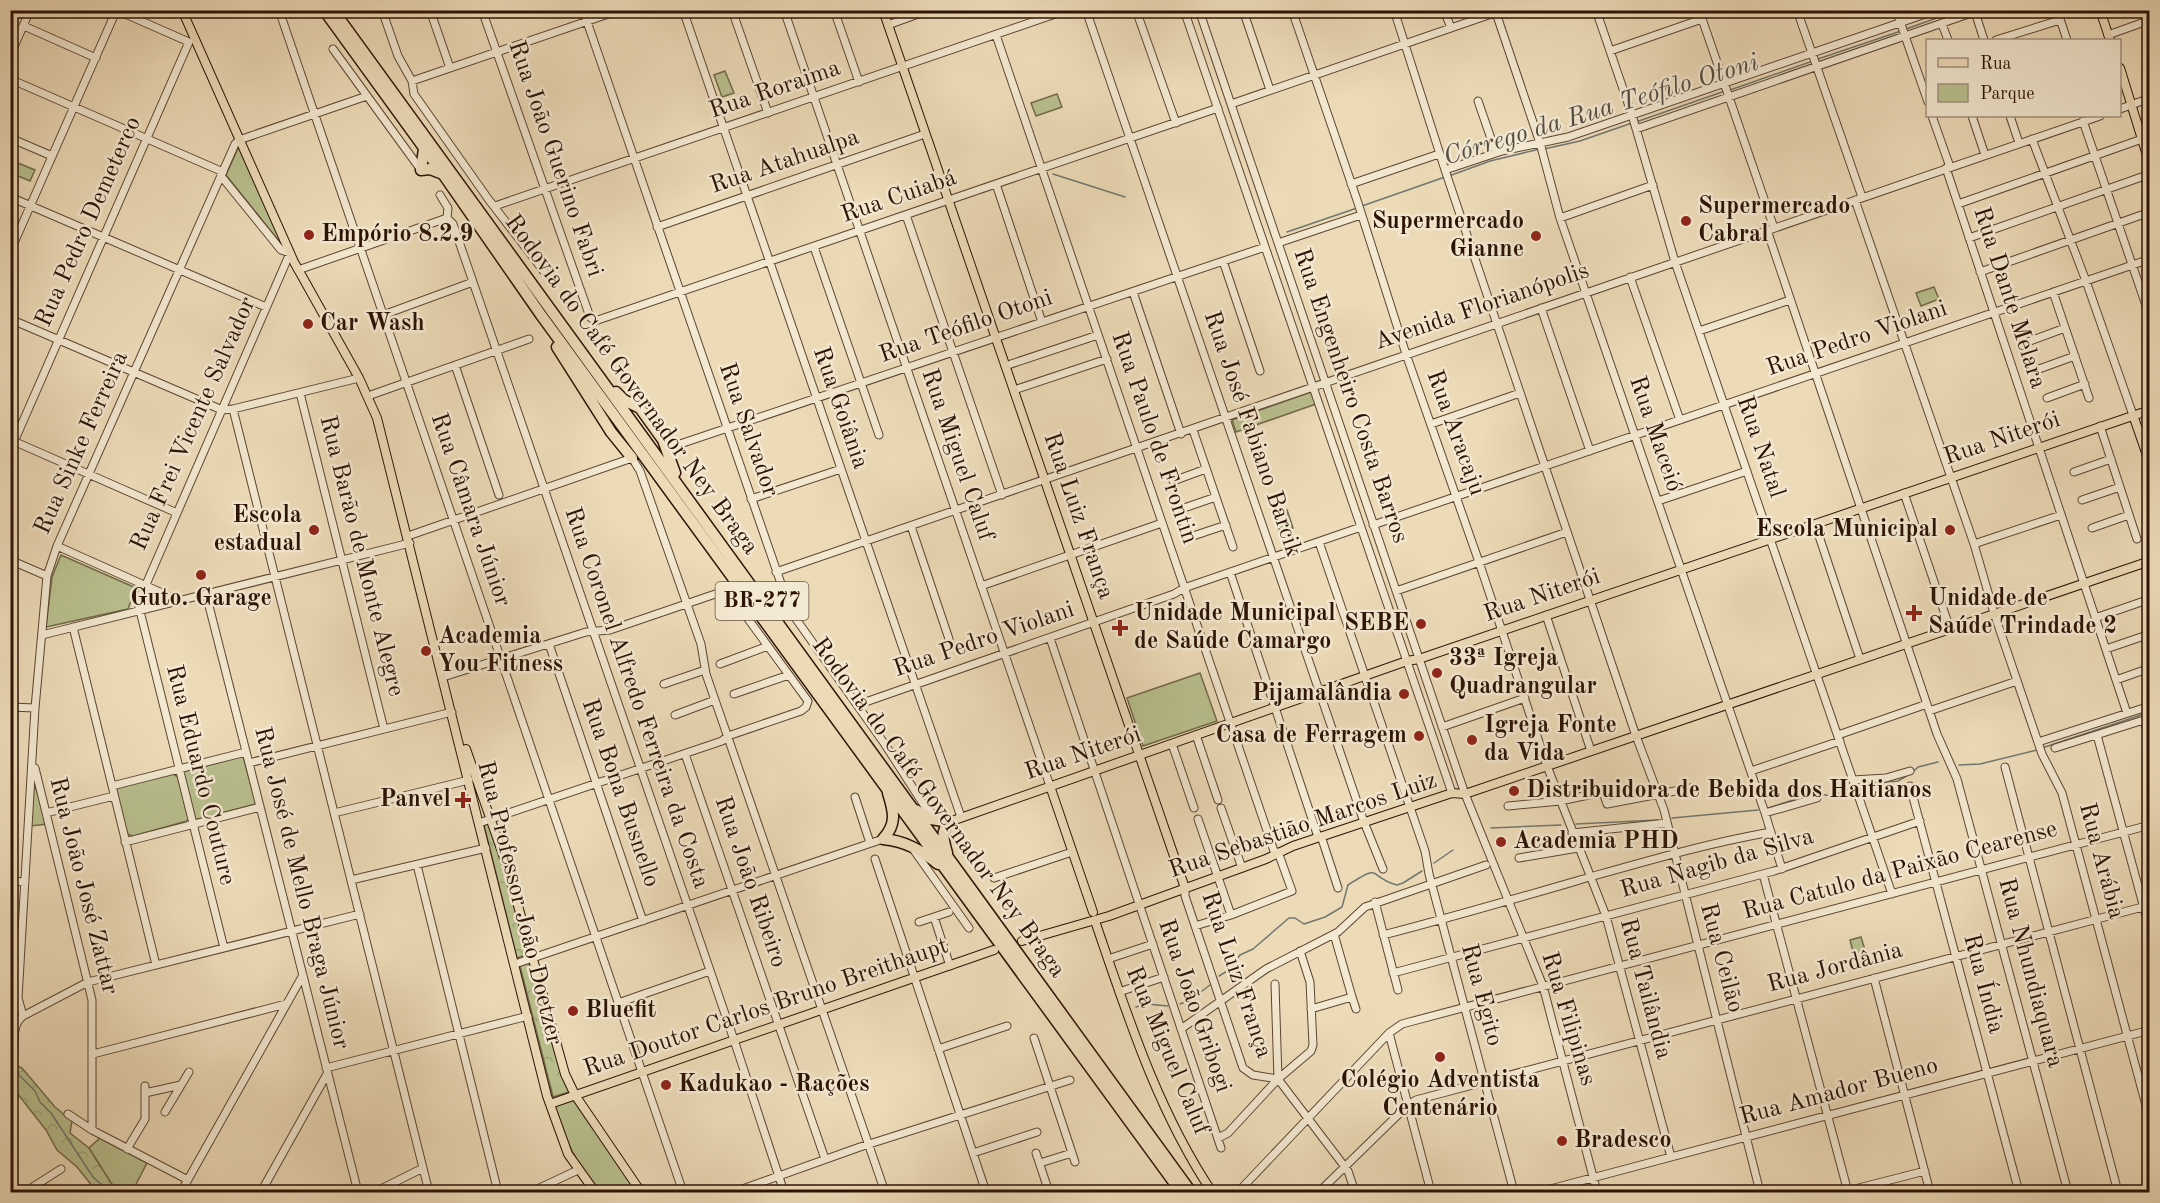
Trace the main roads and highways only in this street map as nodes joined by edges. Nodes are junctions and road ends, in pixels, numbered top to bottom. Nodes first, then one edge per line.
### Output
1 (182, 10) edge
2 (324, 10) edge
3 (333, 10) edge
4 (883, 10) edge
5 (2100, 10) edge
6 (2109, 38) edge
7 (2121, 71) edge
8 (424, 149) junction
9 (2150, 165) edge
10 (443, 174) junction
11 (541, 315) junction
12 (581, 353) junction
13 (2150, 410) edge
14 (2133, 415) junction
15 (632, 458) road end
16 (2150, 464) edge
17 (691, 503) junction
18 (2150, 561) edge
19 (452, 712) junction
20 (1139, 755) junction
21 (885, 784) junction
22 (1050, 786) junction
23 (909, 804) junction
24 (949, 822) junction
25 (891, 828) junction
26 (898, 841) junction
27 (910, 845) junction
28 (950, 862) junction
29 (950, 875) junction
30 (1185, 888) junction
31 (1094, 916) junction
32 (1022, 941) dead end
33 (994, 950) dead end
34 (575, 1095) junction
35 (550, 1104) junction
36 (595, 1192) edge
37 (641, 1192) edge
38 (1188, 1192) edge
39 (1212, 1192) edge

1 - 19 main road, Rua Professor João Doetzer
2 - 8 highway, Rodovia do Café Governador Ney Braga / BR-277
3 - 12 highway, Rodovia do Café Governador Ney Braga / BR-277
4 - 20 main road, Rua Luiz França
5 - 6 main road
7 - 9 main road
8 - 10 highway, Rodovia do Café Governador Ney Braga / BR-277
8 - 10 highway
10 - 11 highway, Rodovia do Café Governador Ney Braga / BR-277
11 - 15 highway
11 - 21 highway, Rodovia do Café Governador Ney Braga / BR-277
12 - 17 highway, Rodovia do Café Governador Ney Braga / BR-277
12 - 17 highway
13 - 14 main road, Rua Niterói
14 - 16 main road
14 - 20 main road, Rua Niterói
17 - 23 highway, Rodovia do Café Governador Ney Braga / BR-277
18 - 30 main road, Rua Sebastião Marcos Luiz
19 - 34 main road, Rua Professor João Doetzer
19 - 35 main road, Rua Professor João Doetzer
20 - 22 main road, Rua Niterói
20 - 30 main road, Rua Luiz França
21 - 25 highway
21 - 29 highway, Rodovia do Café Governador Ney Braga / BR-277
22 - 24 main road, Rua Niterói
22 - 31 main road, Rua Miguel Caluf
23 - 24 highway
23 - 28 highway, Rodovia do Café Governador Ney Braga / BR-277
24 - 28 highway
25 - 26 highway
25 - 26 highway
25 - 27 highway
26 - 27 highway
27 - 29 highway
28 - 38 highway, Rodovia do Café Governador Ney Braga / BR-277
29 - 38 highway, Rodovia do Café Governador Ney Braga / BR-277
30 - 31 main road, Rua Sebastião Marcos Luiz
31 - 32 main road
31 - 39 main road, Rua Miguel Caluf
33 - 34 main road, Rua Doutor Carlos Bruno Breithaupt
34 - 35 main road, Rua Doutor Carlos Bruno Breithaupt
34 - 37 main road, Rua Professor João Doetzer
35 - 36 main road, Rua Professor João Doetzer

